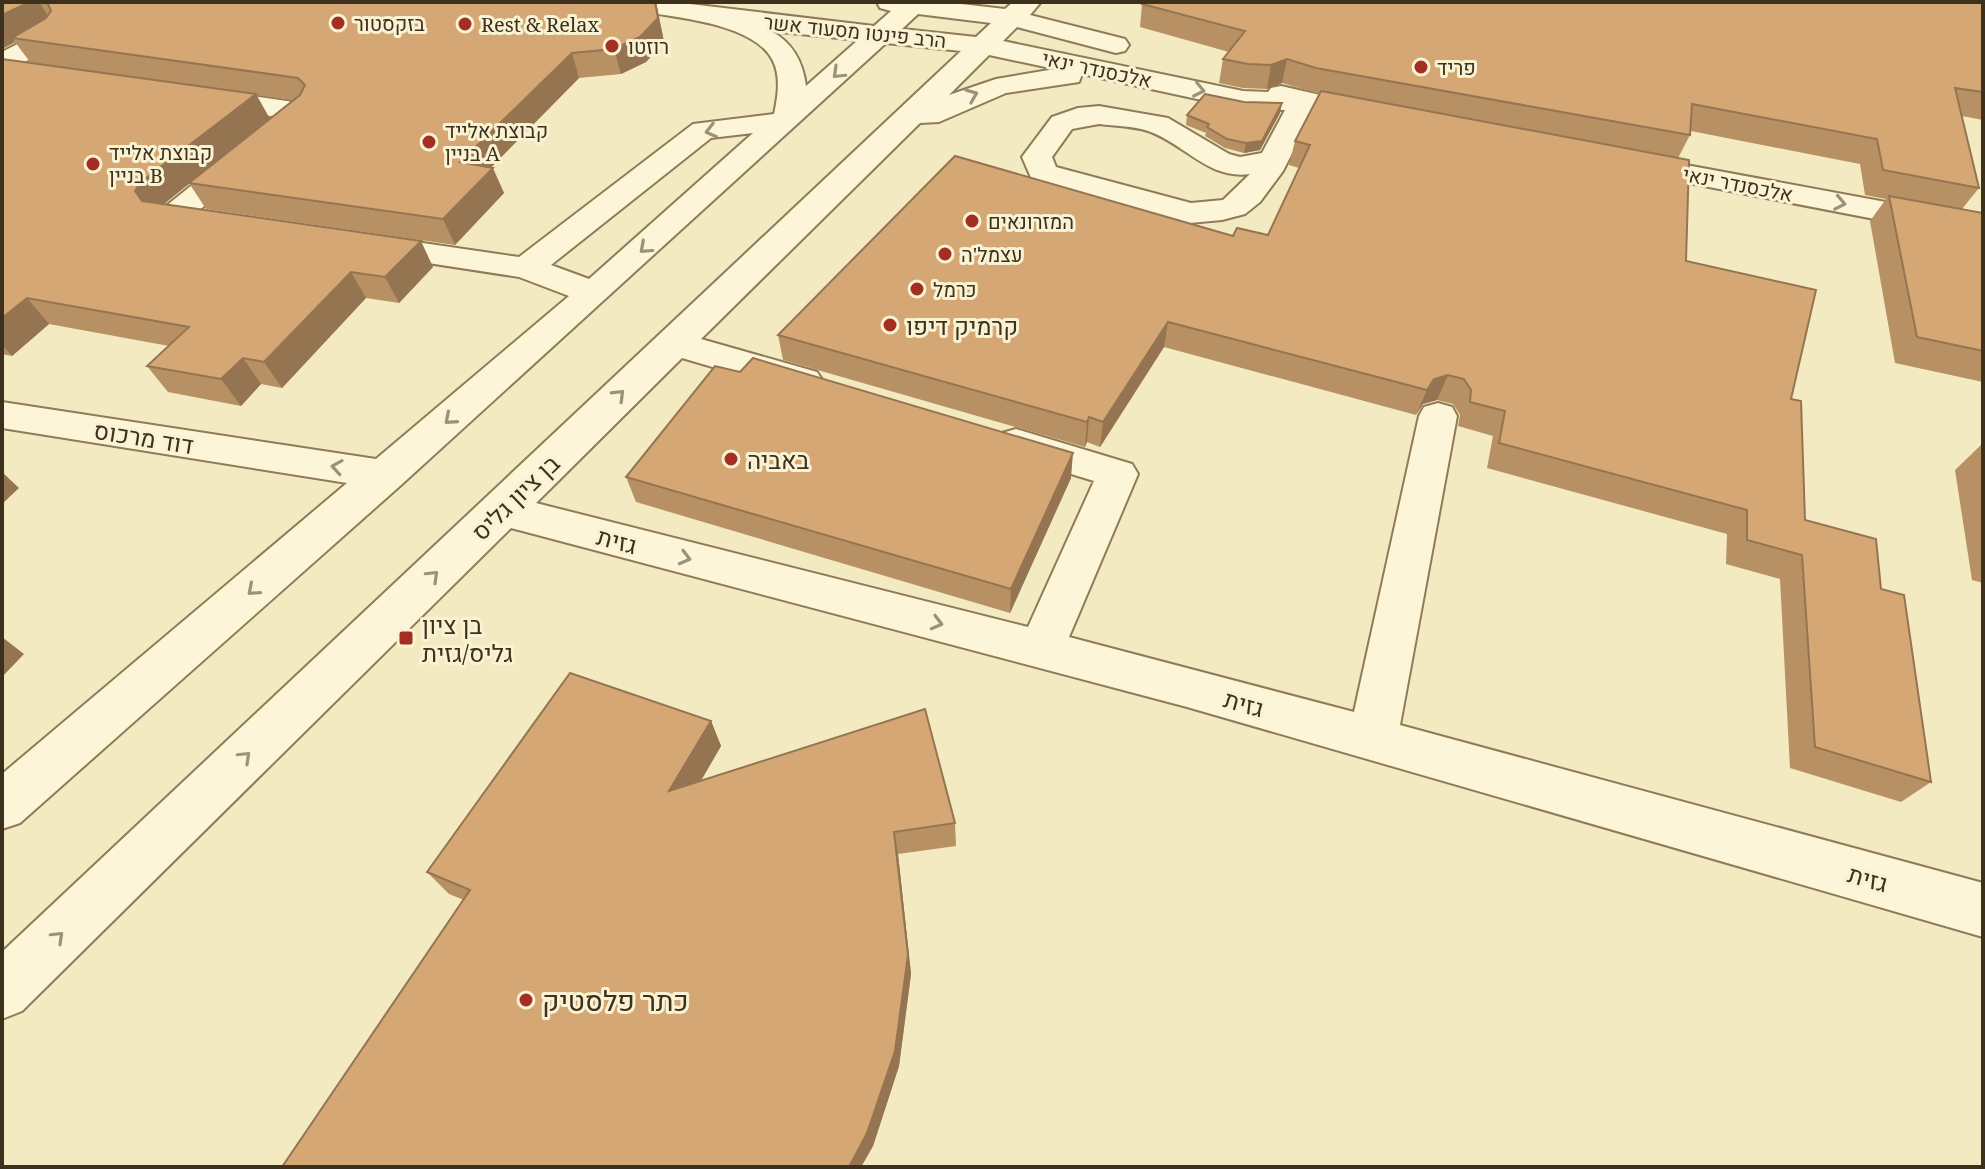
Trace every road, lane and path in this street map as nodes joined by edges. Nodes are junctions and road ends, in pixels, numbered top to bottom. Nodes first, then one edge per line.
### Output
1 (629, 2) edge
2 (898, 11) edge
3 (709, 16) junction
4 (1018, 17) edge
5 (1069, 32) junction
6 (52, 34) edge
7 (1145, 61) junction
8 (2, 67) edge
9 (33, 74) edge
10 (175, 94) edge
11 (1304, 102) junction
12 (1397, 120) edge
13 (787, 121) junction
14 (880, 147) junction
15 (1597, 158) edge
16 (1272, 161) junction
17 (218, 223) edge
18 (1983, 230) edge
19 (341, 241) edge
20 (526, 268) junction
21 (594, 293) junction
22 (672, 343) junction
23 (836, 391) edge
24 (2, 415) edge
25 (1438, 416) edge
26 (984, 434) edge
27 (287, 459) junction
28 (387, 475) junction
29 (501, 510) junction
30 (320, 532) junction
31 (1041, 650) junction
32 (1373, 739) junction
33 (7, 797) edge
34 (1983, 910) edge
35 (2, 991) edge

1 - 3 street, הרב פינטו מסעוד אשר
2 - 3 street, הרב פינטו מסעוד אשר
2 - 4 street, הרב פינטו מסעוד אשר
2 - 4 street, הרב פינטו מסעוד אשר
2 -> 13 street
3 - 13 street
4 - 5 street, אלכסנדר ינאי
4 - 5 street
4 - 7 street, אלכסנדר ינאי
4 - 14 street, בן ציון גליס
5 - 7 street, אלכסנדר ינאי
6 - 8 street
7 - 11 street, אלכסנדר ינאי
14 -> 7 street
8 - 9 street
10 - 17 street
11 - 12 street, אלכסנדר ינאי
11 - 16 street
13 -> 20 street
13 -> 21 street
14 - 22 street, בן ציון גליס
15 -> 18 street, אלכסנדר ינאי
16 - 16 street
19 - 20 street
20 - 21 street
21 -> 28 street
22 - 23 street
29 -> 22 street, בן ציון גליס
24 - 27 street, דוד מרכוס
25 - 32 street
26 - 31 street
28 -> 27 street, דוד מרכוס
27 - 30 street
28 - 30 street
29 -> 31 street, גזית
35 -> 29 street, בן ציון גליס
30 -> 33 street
31 - 32 street, גזית
32 - 34 street, גזית

